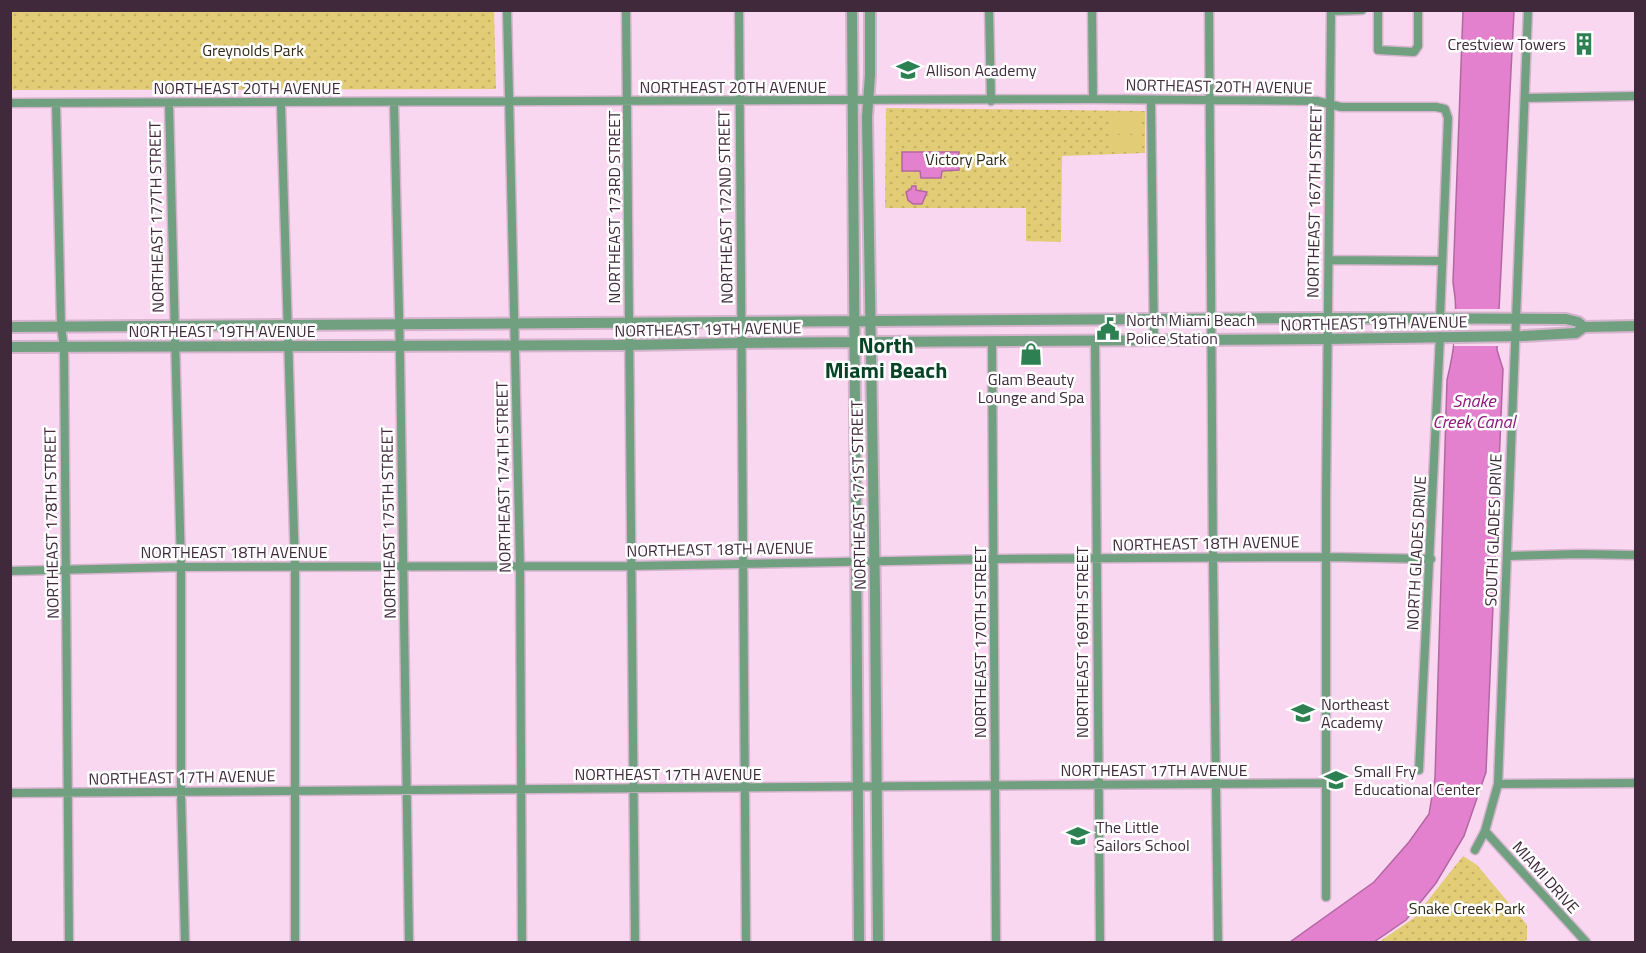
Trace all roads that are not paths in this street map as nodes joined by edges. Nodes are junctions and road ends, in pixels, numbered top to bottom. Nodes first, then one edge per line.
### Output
1 (507, 10) edge
2 (626, 10) edge
3 (739, 10) edge
4 (852, 10) edge
5 (870, 10) edge
6 (989, 10) edge
7 (1092, 10) edge
8 (1209, 10) edge
9 (1362, 10) edge
10 (1378, 10) edge
11 (1418, 10) edge
12 (1528, 10) edge
13 (1331, 11) edge
14 (1635, 96) edge
15 (1525, 98) junction
16 (1093, 99) junction
17 (509, 101) junction
18 (852, 101) junction
19 (868, 101) junction
20 (991, 101) junction
21 (1151, 101) junction
22 (1210, 101) junction
23 (394, 102) junction
24 (628, 102) junction
25 (739, 102) junction
26 (10, 103) edge
27 (56, 104) junction
28 (169, 104) junction
29 (281, 104) junction
30 (1330, 105) junction
31 (1329, 260) junction
32 (1442, 261) junction
33 (1328, 318) junction
34 (1154, 319) junction
35 (1211, 319) junction
36 (1440, 319) junction
37 (1517, 319) junction
38 (1037, 320) junction
39 (853, 321) junction
40 (869, 321) junction
41 (905, 321) junction
42 (630, 322) junction
43 (741, 322) junction
44 (515, 323) junction
45 (400, 324) junction
46 (173, 325) junction
47 (287, 325) junction
48 (61, 326) junction
49 (1635, 326) edge
50 (10, 327) edge
51 (1584, 327) junction
52 (1440, 336) junction
53 (1516, 336) junction
54 (1327, 339) junction
55 (1211, 340) junction
56 (1154, 341) junction
57 (853, 342) junction
58 (870, 342) junction
59 (905, 342) junction
60 (992, 342) junction
61 (1037, 342) junction
62 (1095, 342) junction
63 (741, 343) junction
64 (288, 345) junction
65 (400, 345) junction
66 (516, 345) junction
67 (630, 345) junction
68 (174, 346) junction
69 (10, 347) edge
70 (64, 348) junction
71 (854, 417) junction
72 (871, 417) junction
73 (874, 506) junction
74 (855, 507) junction
75 (1635, 555) edge
76 (1508, 556) junction
77 (1327, 557) junction
78 (1213, 558) junction
79 (995, 559) junction
80 (1097, 559) junction
81 (1431, 559) junction
82 (874, 561) junction
83 (855, 562) junction
84 (742, 563) junction
85 (295, 566) junction
86 (632, 566) junction
87 (181, 567) junction
88 (404, 567) junction
89 (520, 567) junction
90 (66, 570) junction
91 (10, 571) edge
92 (1419, 770) dead end
93 (1326, 783) junction
94 (1635, 783) edge
95 (1498, 784) junction
96 (1215, 785) junction
97 (995, 786) junction
98 (1098, 786) junction
99 (745, 788) junction
100 (857, 788) junction
101 (877, 788) junction
102 (634, 789) junction
103 (294, 790) junction
104 (523, 790) junction
105 (182, 792) junction
106 (407, 792) junction
107 (69, 793) junction
108 (10, 794) edge
109 (1485, 831) junction
110 (1475, 850) dead end
111 (1326, 897) dead end
112 (69, 942) edge
113 (184, 942) edge
114 (295, 942) edge
115 (409, 942) edge
116 (522, 942) edge
117 (635, 942) edge
118 (746, 942) edge
119 (859, 942) edge
120 (878, 942) edge
121 (996, 942) edge
122 (1100, 942) edge
123 (1218, 942) edge
124 (1586, 942) edge

1 - 17 street, NORTHEAST 174TH STREET
2 - 24 street, NORTHEAST 173RD STREET
3 - 25 street, NORTHEAST 172ND STREET
4 - 18 street, NORTHEAST 171ST STREET
5 - 19 street, NORTHEAST 171ST STREET
6 - 20 street
7 - 16 street
8 - 22 street
9 - 13 street
10 - 11 street
12 - 15 street, SOUTH GLADES DRIVE
13 - 30 street, NORTHEAST 167TH STREET
14 - 15 street
15 - 37 street, SOUTH GLADES DRIVE
16 - 20 street, NORTHEAST 20TH AVENUE
16 - 21 street, NORTHEAST 20TH AVENUE
17 - 23 street, NORTHEAST 20TH AVENUE
17 - 24 street, NORTHEAST 20TH AVENUE
17 - 44 street, NORTHEAST 174TH STREET
18 - 19 street, NORTHEAST 20TH AVENUE
18 - 25 street, NORTHEAST 20TH AVENUE
18 - 39 street, NORTHEAST 171ST STREET
19 - 20 street, NORTHEAST 20TH AVENUE
19 - 40 street, NORTHEAST 171ST STREET
21 - 22 street, NORTHEAST 20TH AVENUE
21 - 34 street
22 - 30 street, NORTHEAST 20TH AVENUE
22 - 35 street
23 - 29 street, NORTHEAST 20TH AVENUE
23 - 45 street, NORTHEAST 175TH STREET
24 - 25 street, NORTHEAST 20TH AVENUE
24 - 42 street, NORTHEAST 173RD STREET
25 - 43 street, NORTHEAST 172ND STREET
26 - 27 street, NORTHEAST 20TH AVENUE
27 - 28 street, NORTHEAST 20TH AVENUE
27 - 48 street, NORTHEAST 178TH STREET
28 - 29 street, NORTHEAST 20TH AVENUE
28 - 46 street, NORTHEAST 177TH STREET
29 - 47 street
30 - 31 street, NORTHEAST 167TH STREET
30 - 32 street, NORTHEAST 20TH AVENUE
31 - 32 street
31 - 33 street, NORTHEAST 167TH STREET
32 - 36 street
33 - 35 street, NORTHEAST 19TH AVENUE
33 - 36 street, NORTHEAST 19TH AVENUE
33 - 54 street, NORTHEAST 167TH STREET
34 - 35 street, NORTHEAST 19TH AVENUE
34 - 38 street, NORTHEAST 19TH AVENUE
34 - 56 street
35 - 55 street
36 - 37 street, NORTHEAST 19TH AVENUE
37 - 51 street, NORTHEAST 19TH AVENUE
37 - 53 street, SOUTH GLADES DRIVE
38 - 41 street, NORTHEAST 19TH AVENUE
38 - 61 street
39 - 40 street, NORTHEAST 19TH AVENUE
39 - 43 street, NORTHEAST 19TH AVENUE
39 - 57 street, NORTHEAST 171ST STREET
40 - 41 street, NORTHEAST 19TH AVENUE
40 - 58 street, NORTHEAST 171ST STREET
41 - 59 street
42 - 43 street, NORTHEAST 19TH AVENUE
42 - 44 street, NORTHEAST 19TH AVENUE
42 - 67 street, NORTHEAST 173RD STREET
43 - 63 street, NORTHEAST 172ND STREET
44 - 45 street, NORTHEAST 19TH AVENUE
44 - 66 street, NORTHEAST 174TH STREET
45 - 47 street, NORTHEAST 19TH AVENUE
45 - 65 street, NORTHEAST 175TH STREET
46 - 47 street, NORTHEAST 19TH AVENUE
46 - 48 street, NORTHEAST 19TH AVENUE
46 - 68 street, NORTHEAST 177TH STREET
47 - 64 street
48 - 50 street, NORTHEAST 19TH AVENUE
48 - 70 street, NORTHEAST 178TH STREET
49 - 51 street, NORTHEAST 19TH AVENUE
51 - 53 street, NORTHEAST 19TH AVENUE
52 - 53 street, NORTHEAST 19TH AVENUE
52 - 54 street, NORTHEAST 19TH AVENUE
52 - 81 street, NORTH GLADES DRIVE
53 - 76 street, SOUTH GLADES DRIVE
54 - 55 street, NORTHEAST 19TH AVENUE
54 - 77 street, NORTHEAST 167TH STREET
55 - 56 street, NORTHEAST 19TH AVENUE
55 - 78 street
56 - 62 street, NORTHEAST 19TH AVENUE
57 - 58 street, NORTHEAST 19TH AVENUE
57 - 63 street, NORTHEAST 19TH AVENUE
57 - 71 street, NORTHEAST 171ST STREET
58 - 59 street, NORTHEAST 19TH AVENUE
58 - 72 street, NORTHEAST 171ST STREET
59 - 60 street, NORTHEAST 19TH AVENUE
60 - 61 street, NORTHEAST 19TH AVENUE
60 - 79 street, NORTHEAST 170TH STREET
61 - 62 street, NORTHEAST 19TH AVENUE
62 - 80 street, NORTHEAST 169TH STREET
63 - 67 street, NORTHEAST 19TH AVENUE
63 - 84 street, NORTHEAST 172ND STREET
64 - 65 street, NORTHEAST 19TH AVENUE
64 - 68 street, NORTHEAST 19TH AVENUE
64 - 85 street
65 - 66 street, NORTHEAST 19TH AVENUE
65 - 88 street, NORTHEAST 175TH STREET
66 - 67 street, NORTHEAST 19TH AVENUE
66 - 89 street, NORTHEAST 174TH STREET
67 - 86 street, NORTHEAST 173RD STREET
68 - 70 street, NORTHEAST 19TH AVENUE
68 - 87 street, NORTHEAST 177TH STREET
69 - 70 street, NORTHEAST 19TH AVENUE
70 - 90 street, NORTHEAST 178TH STREET
71 - 72 street
71 - 74 street, NORTHEAST 171ST STREET
72 - 73 street, NORTHEAST 171ST STREET
73 - 74 street
73 - 82 street, NORTHEAST 171ST STREET
74 - 83 street, NORTHEAST 171ST STREET
75 - 76 street
76 - 95 street, SOUTH GLADES DRIVE
77 - 78 street, NORTHEAST 18TH AVENUE
77 - 81 street, NORTHEAST 18TH AVENUE
77 - 93 street, NORTHEAST 167TH STREET
78 - 80 street, NORTHEAST 18TH AVENUE
78 - 96 street
79 - 80 street, NORTHEAST 18TH AVENUE
79 - 82 street, NORTHEAST 18TH AVENUE
79 - 97 street, NORTHEAST 170TH STREET
80 - 98 street, NORTHEAST 169TH STREET
81 - 92 street, NORTH GLADES DRIVE
82 - 83 street, NORTHEAST 18TH AVENUE
82 - 101 street, NORTHEAST 171ST STREET
83 - 84 street, NORTHEAST 18TH AVENUE
83 - 100 street, NORTHEAST 171ST STREET
84 - 86 street, NORTHEAST 18TH AVENUE
84 - 99 street, NORTHEAST 172ND STREET
85 - 87 street, NORTHEAST 18TH AVENUE
85 - 88 street, NORTHEAST 18TH AVENUE
85 - 103 street
86 - 89 street, NORTHEAST 18TH AVENUE
86 - 102 street, NORTHEAST 173RD STREET
87 - 90 street, NORTHEAST 18TH AVENUE
87 - 105 street, NORTHEAST 177TH STREET
88 - 89 street, NORTHEAST 18TH AVENUE
88 - 106 street, NORTHEAST 175TH STREET
89 - 104 street, NORTHEAST 174TH STREET
90 - 91 street, NORTHEAST 18TH AVENUE
90 - 107 street, NORTHEAST 178TH STREET
93 - 96 street, NORTHEAST 17TH AVENUE
93 - 111 street, NORTHEAST 167TH STREET
94 - 95 street
95 - 109 street, SOUTH GLADES DRIVE
96 - 98 street, NORTHEAST 17TH AVENUE
96 - 123 street
97 - 98 street, NORTHEAST 17TH AVENUE
97 - 101 street, NORTHEAST 17TH AVENUE
97 - 121 street, NORTHEAST 170TH STREET
98 - 122 street, NORTHEAST 169TH STREET
99 - 100 street, NORTHEAST 17TH AVENUE
99 - 102 street, NORTHEAST 17TH AVENUE
99 - 118 street, NORTHEAST 172ND STREET
100 - 101 street, NORTHEAST 17TH AVENUE
100 - 119 street, NORTHEAST 171ST STREET
101 - 120 street, NORTHEAST 171ST STREET
102 - 104 street, NORTHEAST 17TH AVENUE
102 - 117 street, NORTHEAST 173RD STREET
103 - 105 street, NORTHEAST 17TH AVENUE
103 - 106 street, NORTHEAST 17TH AVENUE
103 - 114 street
104 - 106 street, NORTHEAST 17TH AVENUE
104 - 116 street, NORTHEAST 174TH STREET
105 - 107 street, NORTHEAST 17TH AVENUE
105 - 113 street, NORTHEAST 177TH STREET
106 - 115 street, NORTHEAST 175TH STREET
107 - 108 street, NORTHEAST 17TH AVENUE
107 - 112 street, NORTHEAST 178TH STREET
109 - 110 street, SOUTH GLADES DRIVE
109 - 124 street, MIAMI DRIVE

